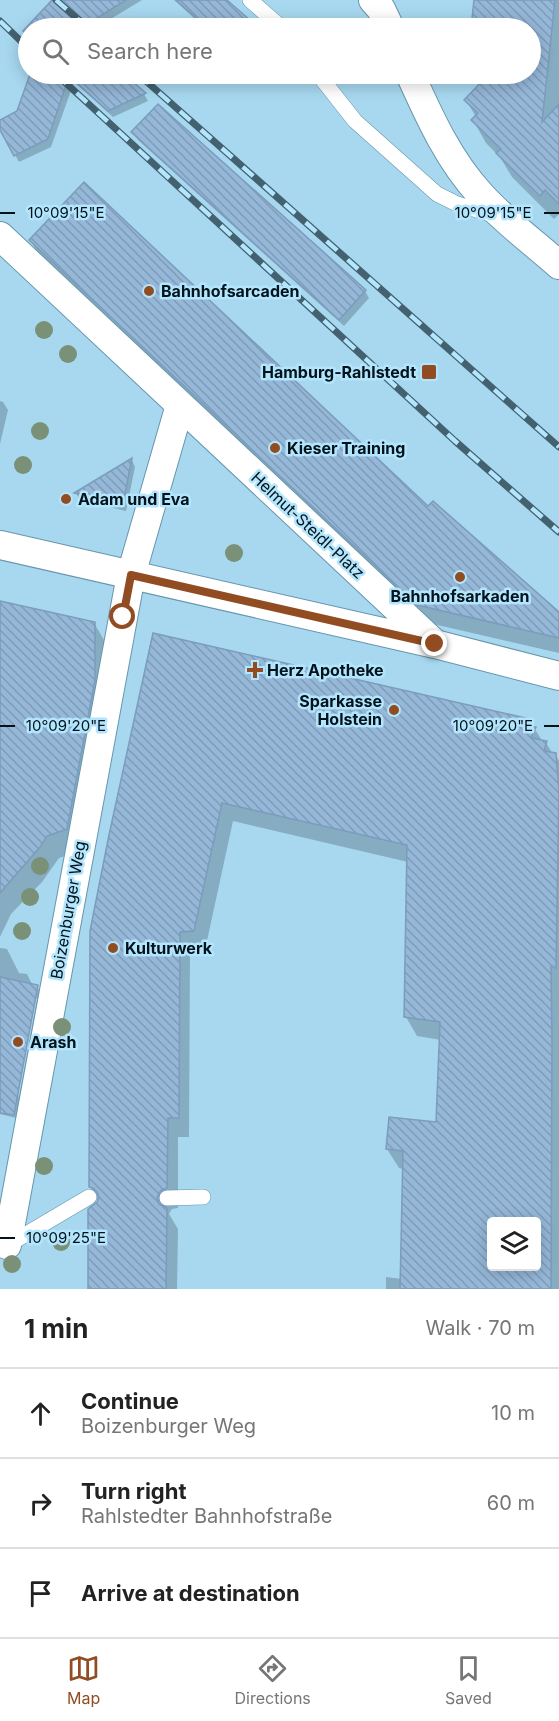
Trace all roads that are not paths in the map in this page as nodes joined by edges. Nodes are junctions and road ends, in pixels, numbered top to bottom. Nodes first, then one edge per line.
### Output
1 (250, 0) edge
2 (271, 18) edge
3 (326, 84) edge
4 (415, 84) edge
5 (504, 217) junction
6 (0, 236) edge
7 (559, 265) edge
8 (180, 405) junction
9 (0, 545) edge
10 (131, 575) junction
11 (435, 644) junction
12 (559, 676) edge
13 (89, 1197) dead end
14 (203, 1197) dead end
15 (167, 1198) dead end
16 (4, 1249) edge

1 - 2 lane
3 - 5 lane
4 - 5 street
5 - 7 street
6 - 8 street, Helmut-Steidl-Platz
8 - 10 street
8 - 11 street, Helmut-Steidl-Platz
9 - 10 street
10 - 11 street
10 - 16 street, Boizenburger Weg
11 - 12 street
13 - 16 lane, Boizenburger Weg
14 - 15 lane

